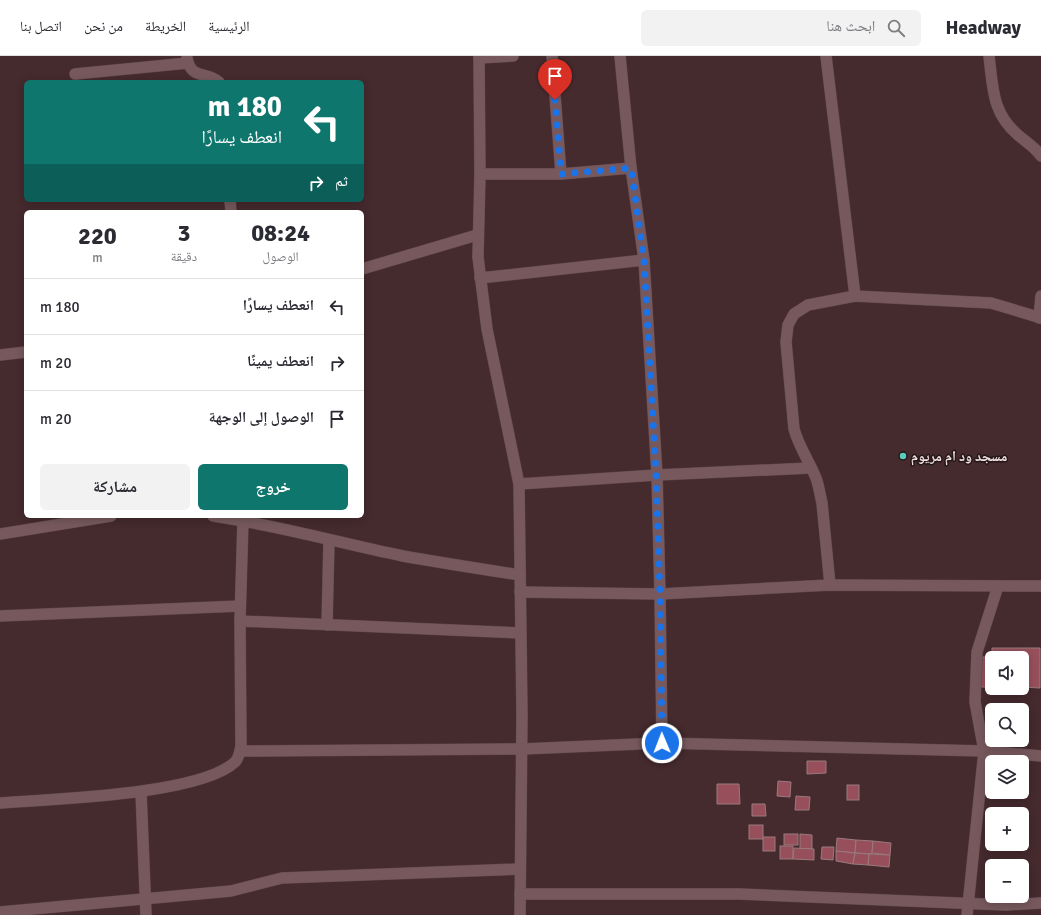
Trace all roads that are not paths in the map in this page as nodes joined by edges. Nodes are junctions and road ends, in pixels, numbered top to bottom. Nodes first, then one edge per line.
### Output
1 (513, 56) edge
2 (552, 56) edge
3 (620, 56) edge
4 (826, 56) edge
5 (989, 56) edge
6 (479, 57) edge
7 (188, 60) edge
8 (75, 74) dead end
9 (214, 80) edge
10 (1041, 156) edge
11 (631, 168) junction
12 (480, 174) junction
13 (561, 174) junction
14 (477, 235) junction
15 (644, 260) junction
16 (364, 268) edge
17 (480, 278) junction
18 (856, 296) junction
19 (1041, 296) edge
20 (1040, 318) edge
21 (24, 352) edge
22 (0, 355) edge
23 (810, 468) junction
24 (656, 474) junction
25 (519, 484) junction
26 (99, 518) edge
27 (228, 518) edge
28 (244, 520) junction
29 (0, 534) edge
30 (329, 540) junction
31 (520, 575) junction
32 (830, 585) junction
33 (998, 586) junction
34 (1041, 586) edge
35 (520, 592) junction
36 (660, 594) junction
37 (240, 606) junction
38 (0, 616) edge
39 (240, 621) junction
40 (326, 625) junction
41 (520, 633) junction
42 (662, 743) junction
43 (522, 749) junction
44 (240, 751) junction
45 (984, 751) junction
46 (1041, 756) edge
47 (142, 792) junction
48 (0, 802) edge
49 (520, 869) junction
50 (520, 894) junction
51 (145, 897) junction
52 (969, 903) junction
53 (1041, 903) edge
54 (0, 912) edge
55 (146, 915) edge
56 (520, 915) edge
57 (967, 915) edge

1 - 6 street
2 - 13 street
3 - 11 street
4 - 18 street
5 - 10 street
6 - 12 street
7 - 8 street
7 - 9 street
11 - 13 street
11 - 15 street
12 - 13 street
12 - 14 street
14 - 16 street
14 - 17 street
15 - 17 street
15 - 24 street
17 - 25 street
18 - 20 street
18 - 23 street
19 - 20 street
21 - 22 street
23 - 24 street
23 - 32 street
24 - 25 street
24 - 36 street
25 - 31 street
26 - 29 street
27 - 28 street
28 - 30 street
28 - 37 street
30 - 31 street
30 - 40 street
31 - 35 street
32 - 33 street
32 - 36 street
33 - 34 street
33 - 45 street
35 - 36 street
35 - 41 street
36 - 42 street
37 - 38 street
37 - 39 street
39 - 40 street
39 - 44 street
40 - 41 street
41 - 43 street
42 - 43 street
42 - 45 street
43 - 44 street
43 - 49 street
44 - 47 street
45 - 46 street
45 - 52 street
47 - 48 street
47 - 51 street
49 - 50 street
49 - 51 street
50 - 52 street
50 - 56 street
51 - 54 street
51 - 55 street
52 - 53 street
52 - 57 street

